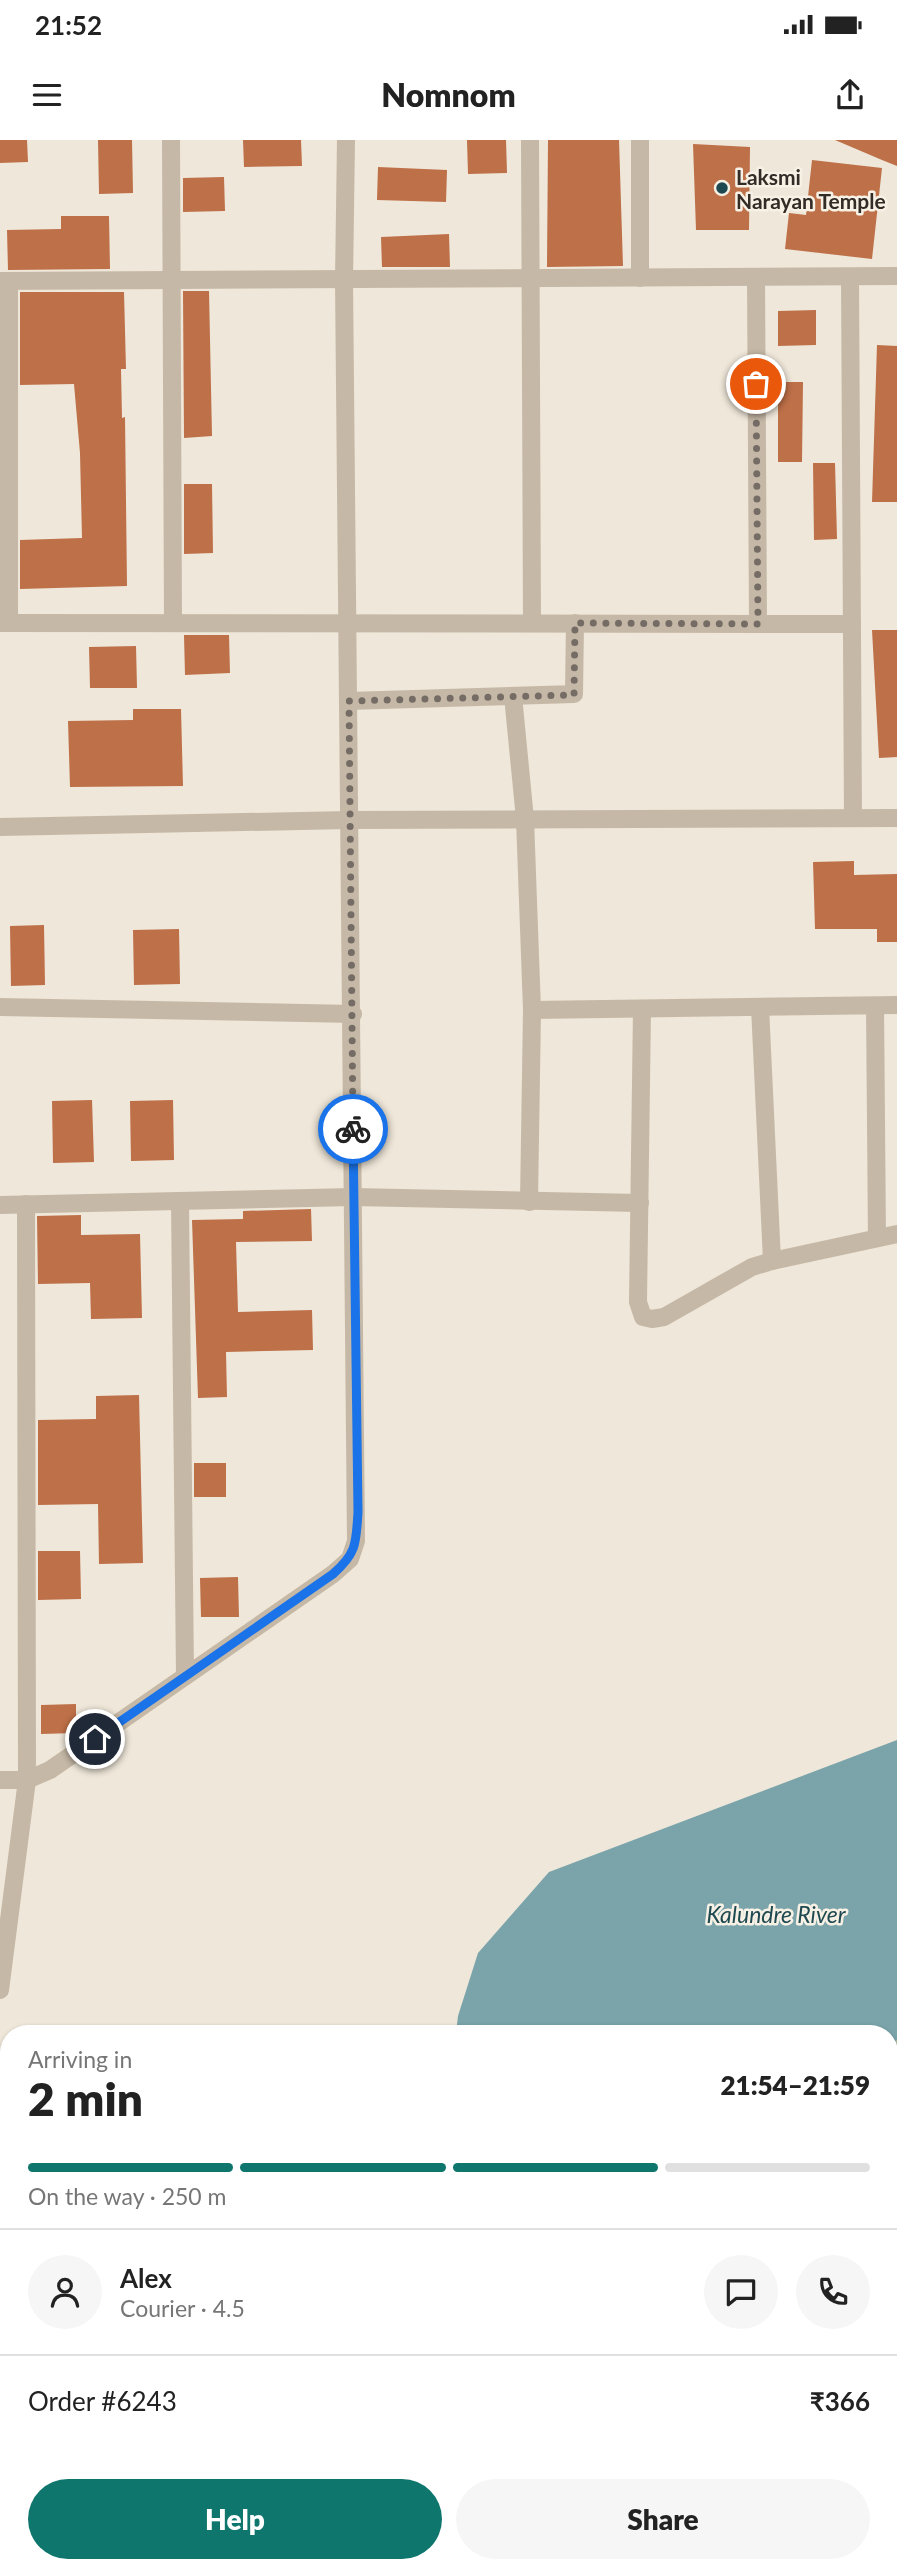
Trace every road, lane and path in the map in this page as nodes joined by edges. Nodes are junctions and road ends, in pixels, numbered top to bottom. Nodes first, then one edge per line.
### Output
1 (171, 140) edge
2 (346, 140) edge
3 (530, 140) edge
4 (640, 140) edge
5 (850, 276) junction
6 (897, 276) edge
7 (755, 277) junction
8 (640, 278) junction
9 (531, 279) junction
10 (172, 280) junction
11 (344, 280) junction
12 (5, 281) edge
13 (349, 621) junction
14 (532, 622) junction
15 (5, 623) edge
16 (173, 623) junction
17 (575, 623) junction
18 (758, 624) junction
19 (852, 624) junction
20 (513, 696) junction
21 (349, 701) junction
22 (853, 818) junction
23 (897, 818) edge
24 (349, 820) junction
25 (525, 820) junction
26 (0, 827) edge
27 (897, 1005) edge
28 (875, 1006) junction
29 (0, 1007) edge
30 (760, 1007) junction
31 (642, 1009) junction
32 (532, 1010) junction
33 (353, 1014) junction
34 (353, 1197) junction
35 (180, 1202) junction
36 (529, 1202) junction
37 (640, 1203) junction
38 (26, 1204) junction
39 (0, 1205) edge
40 (897, 1234) edge
41 (877, 1238) junction
42 (772, 1261) junction
43 (186, 1675) junction
44 (0, 1780) edge
45 (27, 1780) junction
46 (0, 1990) edge

1 - 10 street
2 - 11 street
3 - 9 street
4 - 8 street
5 - 6 street
5 - 7 street
5 - 19 street
7 - 8 street
7 - 18 street
8 - 9 street
9 - 11 street
9 - 14 street
10 - 11 street
10 - 12 street
10 - 16 street
11 - 13 street
12 - 15 street
13 - 14 street
13 - 16 street
13 - 21 street
14 - 17 street
15 - 16 street
17 - 18 street
17 - 20 street
18 - 19 street
19 - 22 street
20 - 21 street
20 - 25 street
21 - 24 street
22 - 23 street
22 - 25 street
24 - 25 street
24 - 26 street
24 - 33 street
25 - 32 street
27 - 28 street
28 - 30 street
28 - 41 street
29 - 33 street
30 - 31 street
30 - 42 street
31 - 32 street
31 - 37 street
32 - 36 street
33 - 34 street
34 - 35 street
34 - 36 street
34 - 43 street
35 - 38 street
35 - 43 street
36 - 37 street
37 - 42 street
38 - 39 street
38 - 45 street
40 - 41 street
41 - 42 street
43 - 45 street
44 - 45 street
45 - 46 street

